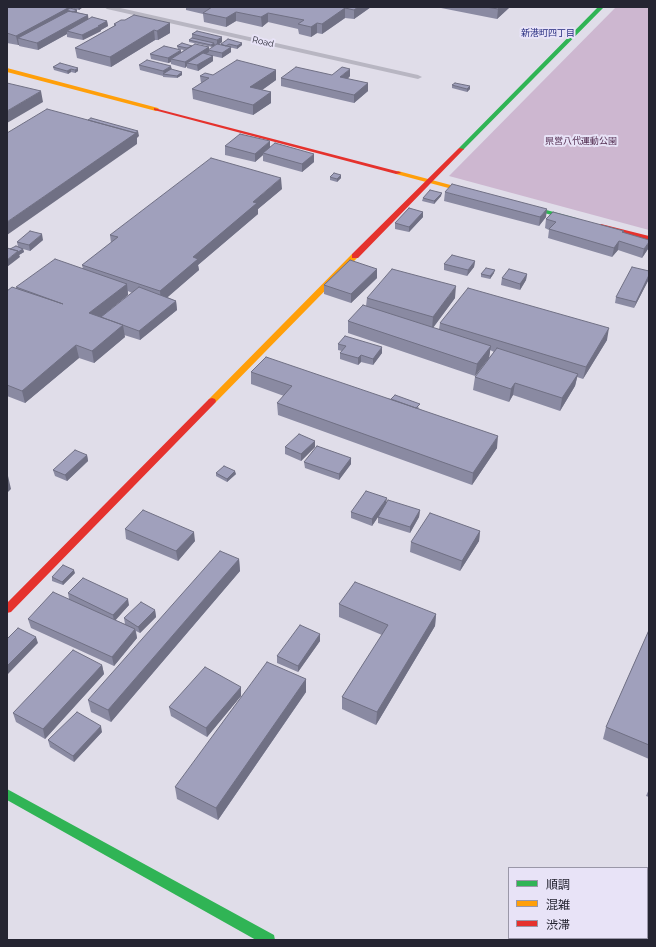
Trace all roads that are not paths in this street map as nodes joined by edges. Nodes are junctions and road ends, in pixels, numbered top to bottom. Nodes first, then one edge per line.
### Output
1 (107, 7) edge
2 (601, 7) edge
3 (7, 70) edge
4 (418, 77) dead end
5 (428, 181) junction
6 (482, 195) edge
7 (512, 203) edge
8 (649, 238) edge
9 (7, 609) edge
10 (7, 794) edge
11 (269, 940) edge

1 - 4 street, Road
2 - 5 street
3 - 5 street
5 - 6 street
5 - 9 street
7 - 8 street
10 - 11 street

